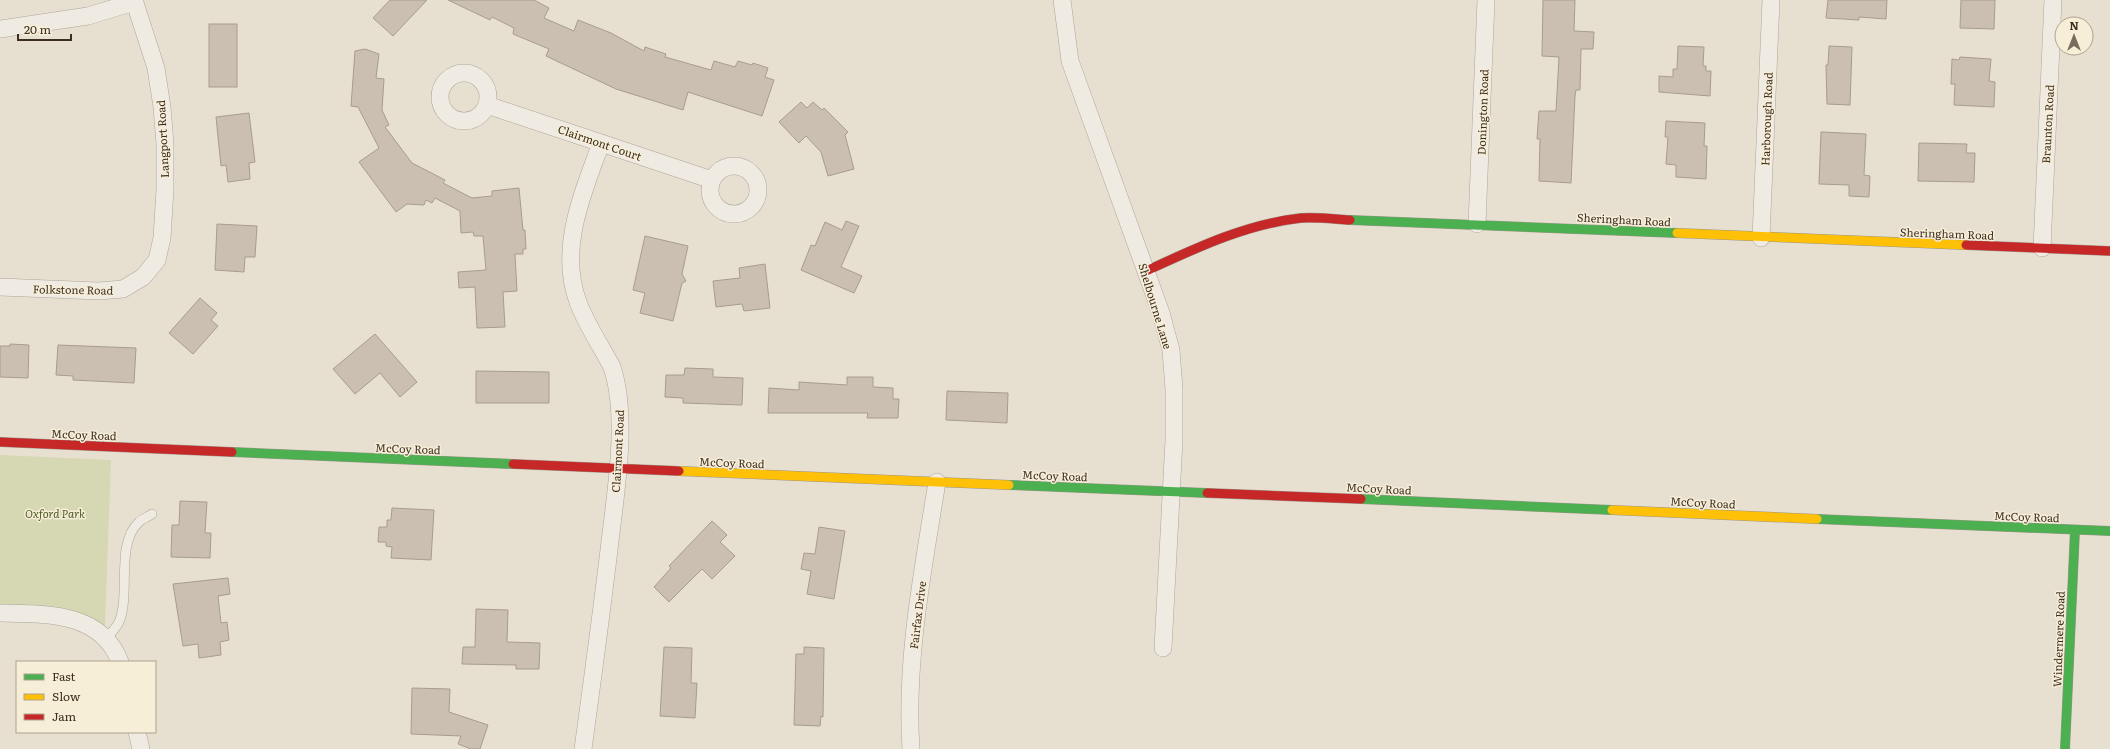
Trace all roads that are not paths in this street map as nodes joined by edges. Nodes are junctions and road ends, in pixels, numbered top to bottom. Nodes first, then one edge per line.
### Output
1 (1062, 0) edge
2 (1486, 0) edge
3 (1771, 0) edge
4 (2053, 0) edge
5 (134, 1) edge
6 (0, 29) edge
7 (487, 105) dead end
8 (601, 143) junction
9 (712, 180) dead end
10 (1477, 224) junction
11 (1761, 238) junction
12 (2042, 248) junction
13 (2110, 251) edge
14 (1146, 271) junction
15 (143, 277) joint
16 (0, 287) edge
17 (0, 442) edge
18 (617, 469) junction
19 (937, 482) junction
20 (1171, 491) junction
21 (152, 514) dead end
22 (2075, 530) junction
23 (2110, 531) edge
24 (0, 613) edge
25 (106, 639) junction
26 (1163, 648) dead end
27 (120, 661) edge
28 (137, 733) edge
29 (141, 749) edge
30 (583, 749) edge
31 (911, 749) edge
32 (2065, 749) edge

1 - 14 street, Shelbourne Lane
2 - 10 street, Donington Road
3 - 11 street, Harborough Road
4 - 12 street, Braunton Road
5 - 6 street
5 - 15 street, Langport Road
7 - 8 street, Clairmont Court
8 - 9 street, Clairmont Court
8 - 18 street, Clairmont Road
10 - 11 main road, Sheringham Road
10 - 14 main road, Sheringham Road
11 - 12 main road, Sheringham Road
12 - 13 main road, Sheringham Road
14 - 20 street, Shelbourne Lane
15 - 16 street, Folkstone Road
17 - 18 main road, McCoy Road
18 - 19 main road, McCoy Road
18 - 30 street, Clairmont Road
19 - 20 main road, McCoy Road
19 - 31 street, Fairfax Drive
20 - 22 main road, McCoy Road
20 - 26 street, Shelbourne Lane
21 - 25 lane
22 - 23 main road, McCoy Road
22 - 32 main road, Windermere Road
24 - 25 street
25 - 27 street
28 - 29 street

